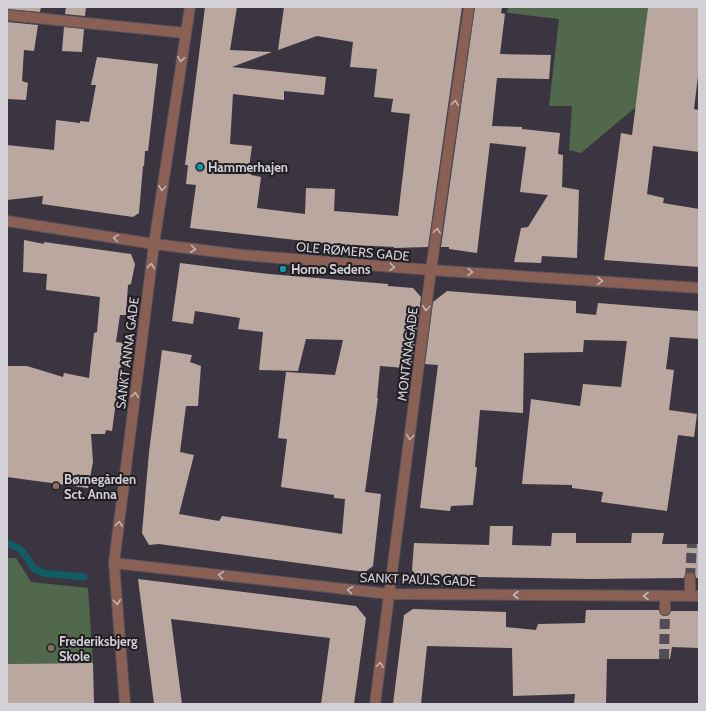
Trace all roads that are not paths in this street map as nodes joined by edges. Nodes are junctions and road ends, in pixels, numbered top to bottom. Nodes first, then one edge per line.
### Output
1 (190, 7) edge
2 (469, 7) edge
3 (7, 15) edge
4 (185, 33) junction
5 (7, 221) edge
6 (154, 244) junction
7 (431, 270) junction
8 (699, 288) edge
9 (114, 563) junction
10 (690, 578) tunnel mouth
11 (389, 594) junction
12 (665, 596) junction
13 (695, 596) edge
14 (665, 610) tunnel mouth
15 (125, 704) edge
16 (374, 704) edge

1 - 4 street, SANKT ANNA GADE
7 -> 2 street, MONTANAGADE
3 - 4 street
4 -> 6 street, SANKT ANNA GADE
6 -> 5 street, OLE RØMERS GADE
6 -> 7 street, OLE RØMERS GADE
9 -> 6 street, SANKT ANNA GADE
7 -> 8 street, OLE RØMERS GADE
7 -> 11 street, MONTANAGADE
11 -> 9 street, SANKT PAULS GADE
9 -> 15 street, SANKT ANNA GADE
10 - 13 street
12 -> 11 street, SANKT PAULS GADE
16 -> 11 street, MONTANAGADE
12 - 13 street, SANKT PAULS GADE
12 - 14 street

